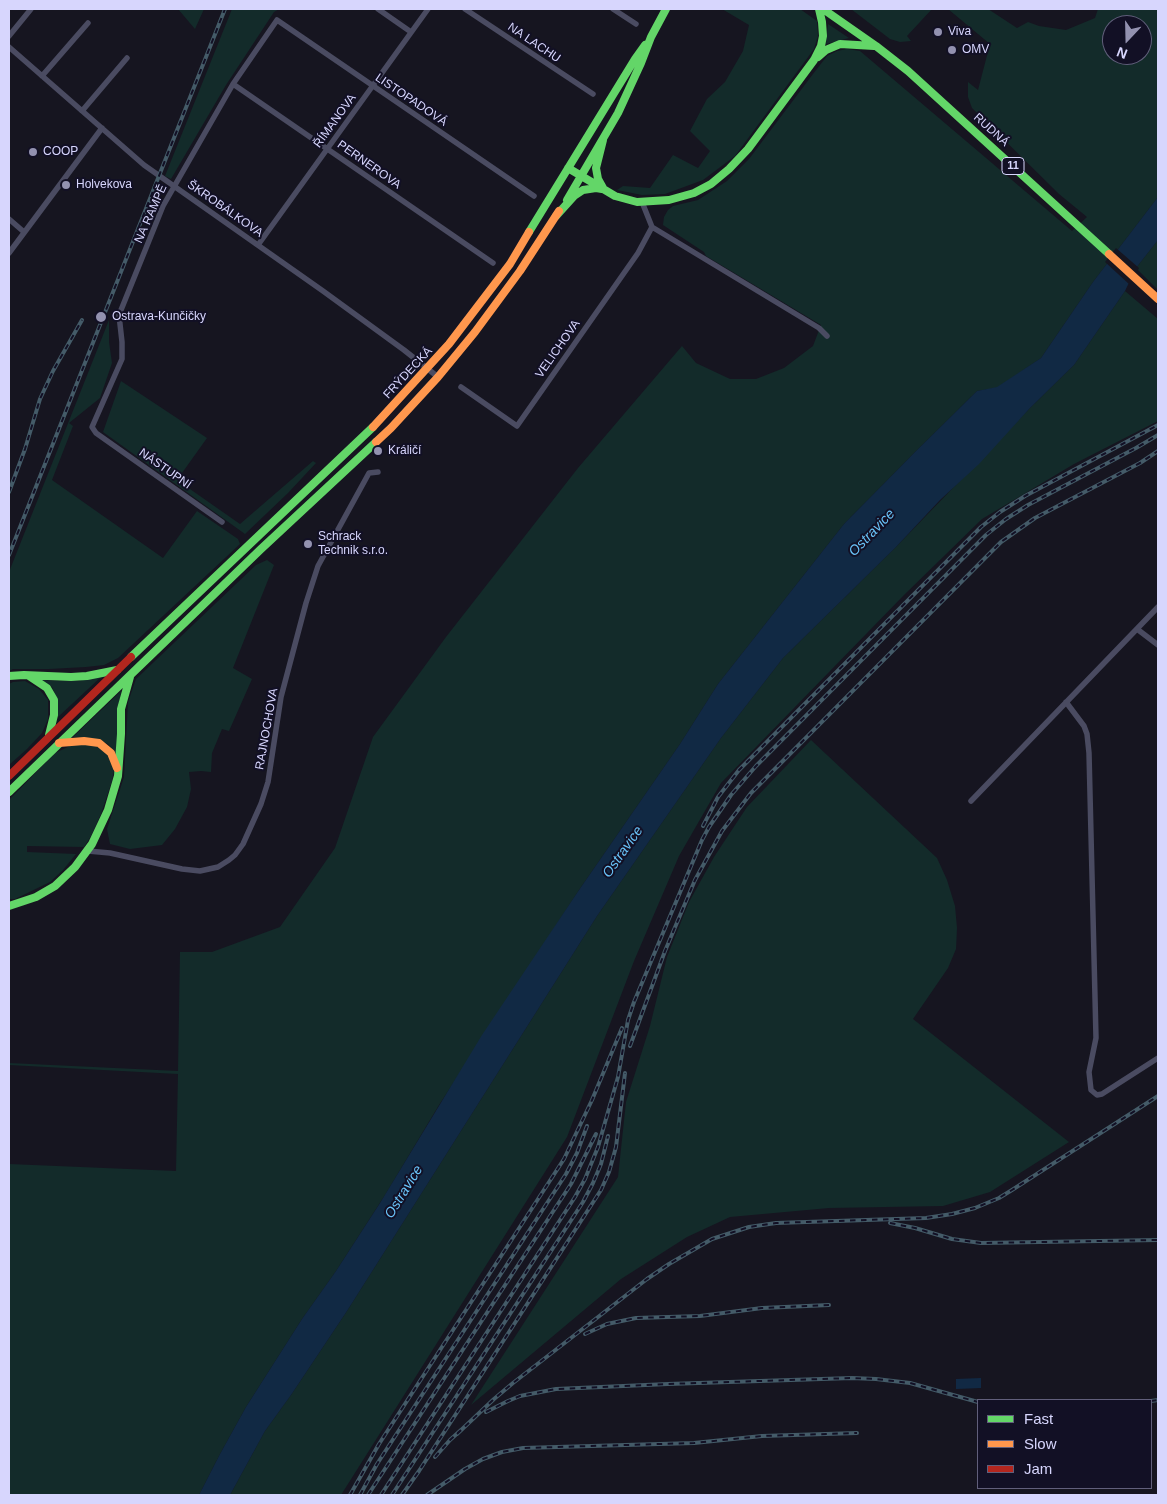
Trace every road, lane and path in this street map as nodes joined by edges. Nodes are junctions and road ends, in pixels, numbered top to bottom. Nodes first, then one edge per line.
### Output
1 (31, 9) edge
2 (378, 9) edge
3 (428, 9) edge
4 (465, 9) edge
5 (613, 9) edge
6 (666, 9) edge
7 (819, 9) edge
8 (823, 9) edge
9 (277, 20) joint
10 (88, 23) dead end
11 (636, 24) dead end
12 (411, 32) junction
13 (9, 36) edge
14 (651, 37) junction
15 (876, 46) junction
16 (9, 48) edge
17 (127, 58) dead end
18 (814, 60) junction
19 (42, 76) junction
20 (233, 84) junction
21 (373, 86) junction
22 (593, 94) dead end
23 (82, 111) junction
24 (102, 128) junction
25 (603, 140) junction
26 (328, 149) junction
27 (568, 168) junction
28 (581, 176) junction
29 (174, 185) junction
30 (605, 190) junction
31 (534, 196) dead end
32 (642, 202) junction
33 (556, 216) junction
34 (9, 219) edge
35 (652, 227) junction
36 (24, 232) junction
37 (258, 245) junction
38 (9, 253) edge
39 (493, 263) dead end
40 (1158, 299) edge
41 (827, 336) dead end
42 (428, 368) junction
43 (438, 377) junction
44 (461, 387) dead end
45 (96, 433) joint
46 (378, 472) dead end
47 (222, 522) dead end
48 (1158, 607) edge
49 (1137, 629) junction
50 (1158, 645) edge
51 (117, 670) junction
52 (28, 675) junction
53 (9, 676) edge
54 (131, 676) junction
55 (1066, 702) junction
56 (48, 737) junction
57 (59, 743) junction
58 (9, 776) edge
59 (118, 776) junction
60 (9, 792) edge
61 (971, 801) dead end
62 (88, 851) junction
63 (9, 906) edge
64 (1158, 1058) edge

1 - 13 street
2 - 12 street
3 - 12 street, ŘÍMANOVA
4 - 22 street, NA LACHU
5 - 11 street
6 - 14 main road, FRÝDECKÁ
7 - 18 main road
8 - 15 main road, RUDNÁ / 11
9 - 20 street, NA RAMPĚ
9 - 21 street, LISTOPADOVÁ
10 - 19 street
12 - 21 street, ŘÍMANOVA
14 - 25 main road, FRÝDECKÁ
14 - 27 main road, FRÝDECKÁ
15 - 18 main road
15 - 40 main road, RUDNÁ / 11
16 - 19 street, ŠKROBÁLKOVA
17 - 23 street
18 - 32 main road
19 - 23 street, ŠKROBÁLKOVA
20 - 26 street, PERNEROVA
20 - 29 street, NA RAMPĚ
21 - 26 street, ŘÍMANOVA
21 - 31 street, LISTOPADOVÁ
23 - 24 street, ŠKROBÁLKOVA
24 - 29 street, ŠKROBÁLKOVA
24 - 36 street
25 - 28 main road, FRÝDECKÁ
25 - 30 main road
26 - 37 street, ŘÍMANOVA
26 - 39 street, PERNEROVA
27 - 28 main road
27 - 42 main road, FRÝDECKÁ
28 - 30 main road
28 - 33 main road, FRÝDECKÁ
29 - 37 street, ŠKROBÁLKOVA
29 - 45 street, NA RAMPĚ
30 - 32 main road
30 - 33 main road
32 - 35 street
33 - 43 main road, FRÝDECKÁ
34 - 36 street
35 - 41 street
35 - 44 street, VELICHOVA
36 - 38 street
37 - 42 street, ŠKROBÁLKOVA
42 - 43 street, ŠKROBÁLKOVA
42 - 51 main road, FRÝDECKÁ
43 - 54 main road, FRÝDECKÁ
45 - 47 street, NÁSTUPNÍ
46 - 62 street, RAJNOCHOVA
48 - 49 street
49 - 50 street
49 - 55 street
51 - 52 main road
51 - 56 main road, FRÝDECKÁ
52 - 53 main road
52 - 56 main road
54 - 57 main road, FRÝDECKÁ
54 - 59 main road
55 - 61 street
55 - 64 street
56 - 58 main road, FRÝDECKÁ
57 - 59 main road
57 - 60 main road, FRÝDECKÁ
59 - 62 main road
62 - 63 main road

